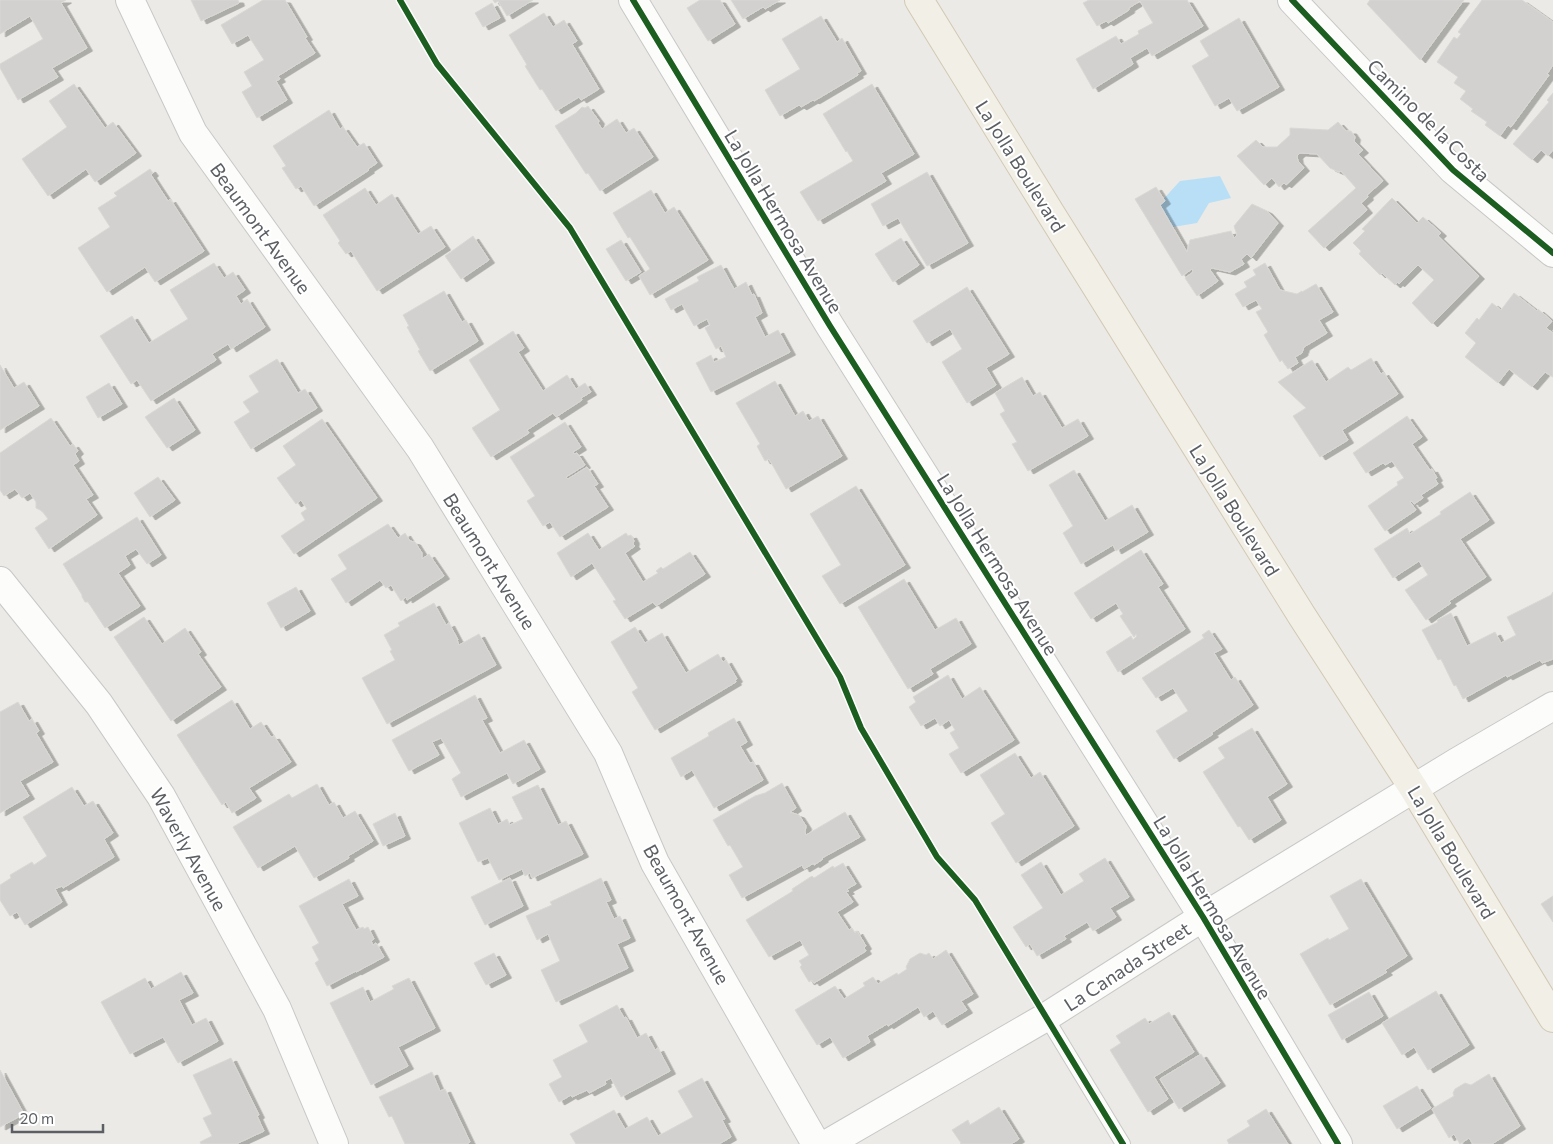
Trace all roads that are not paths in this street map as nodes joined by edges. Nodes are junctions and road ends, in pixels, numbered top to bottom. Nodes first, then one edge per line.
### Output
1 (130, 0) edge
2 (633, 0) edge
3 (920, 0) edge
4 (1292, 0) edge
5 (1553, 253) edge
6 (0, 580) edge
7 (1553, 706) edge
8 (1414, 789) junction
9 (1203, 917) junction
10 (1046, 1017) junction
11 (1553, 1018) edge
12 (334, 1144) edge
13 (816, 1144) edge
14 (827, 1144) edge
15 (1123, 1144) edge
16 (1338, 1144) edge

1 - 13 street, Beaumont Avenue
2 - 9 street, La Jolla Hermosa Avenue
3 - 8 main road, La Jolla Boulevard
4 - 5 street, Camino de la Costa
6 - 12 street, Waverly Avenue
7 - 8 street, La Canada Street
8 - 9 street, La Canada Street
8 - 11 main road, La Jolla Boulevard
9 - 10 street, La Canada Street
9 - 16 street, La Jolla Hermosa Avenue
10 - 14 street, La Canada Street
10 - 15 lane

